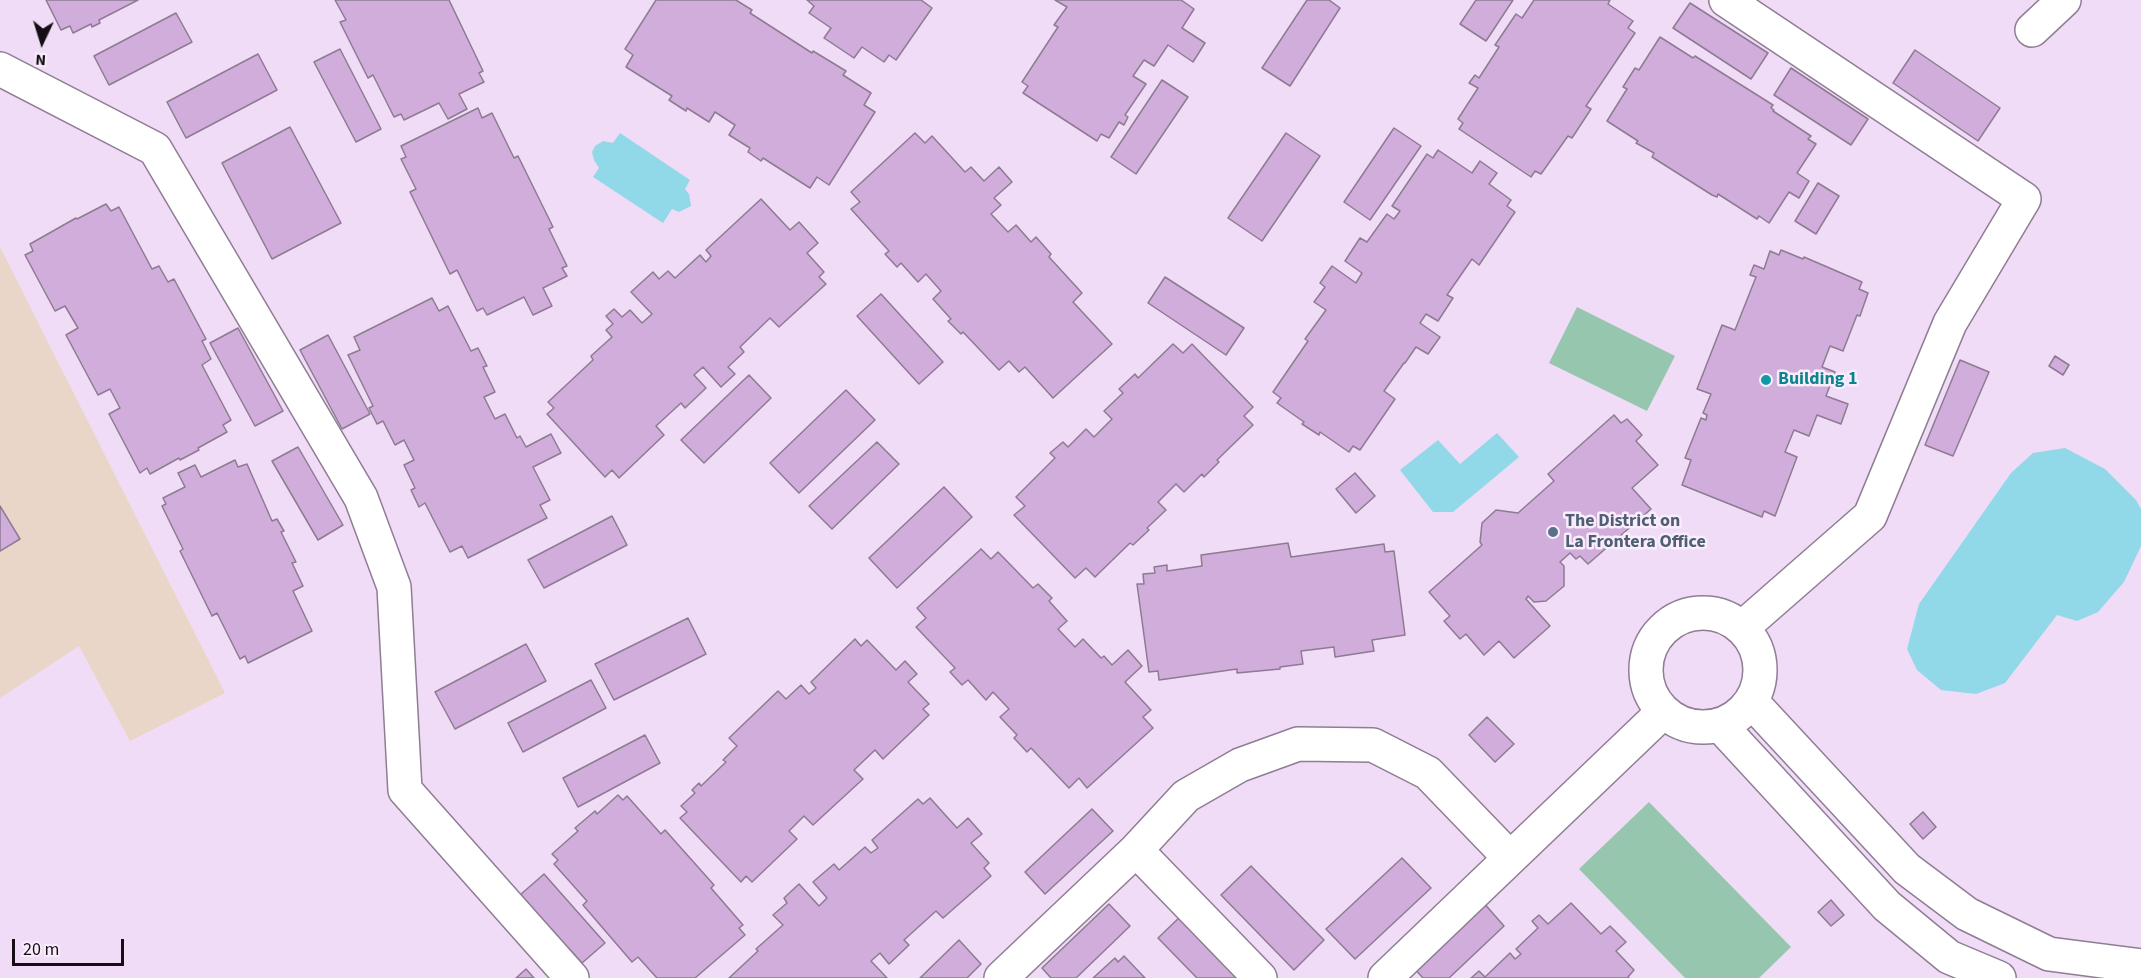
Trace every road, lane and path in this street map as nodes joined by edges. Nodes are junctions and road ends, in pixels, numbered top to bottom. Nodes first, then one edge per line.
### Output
1 (1726, 0) edge
2 (2064, 0) edge
3 (2032, 30) dead end
4 (0, 69) edge
5 (1743, 627) junction
6 (1751, 701) junction
7 (1663, 712) junction
8 (1719, 725) junction
9 (1137, 850) junction
10 (1510, 858) junction
11 (2141, 966) edge
12 (572, 978) edge
13 (1001, 978) edge
14 (1260, 978) edge
15 (1384, 978) edge
16 (1999, 978) edge

1 - 5 street
2 - 3 street
4 - 12 street
5 - 6 street
5 - 7 street
6 - 8 street
6 - 11 street
7 - 8 street
7 - 10 street
8 - 16 street
9 - 10 street
9 - 13 street
9 - 14 street
10 - 15 street

